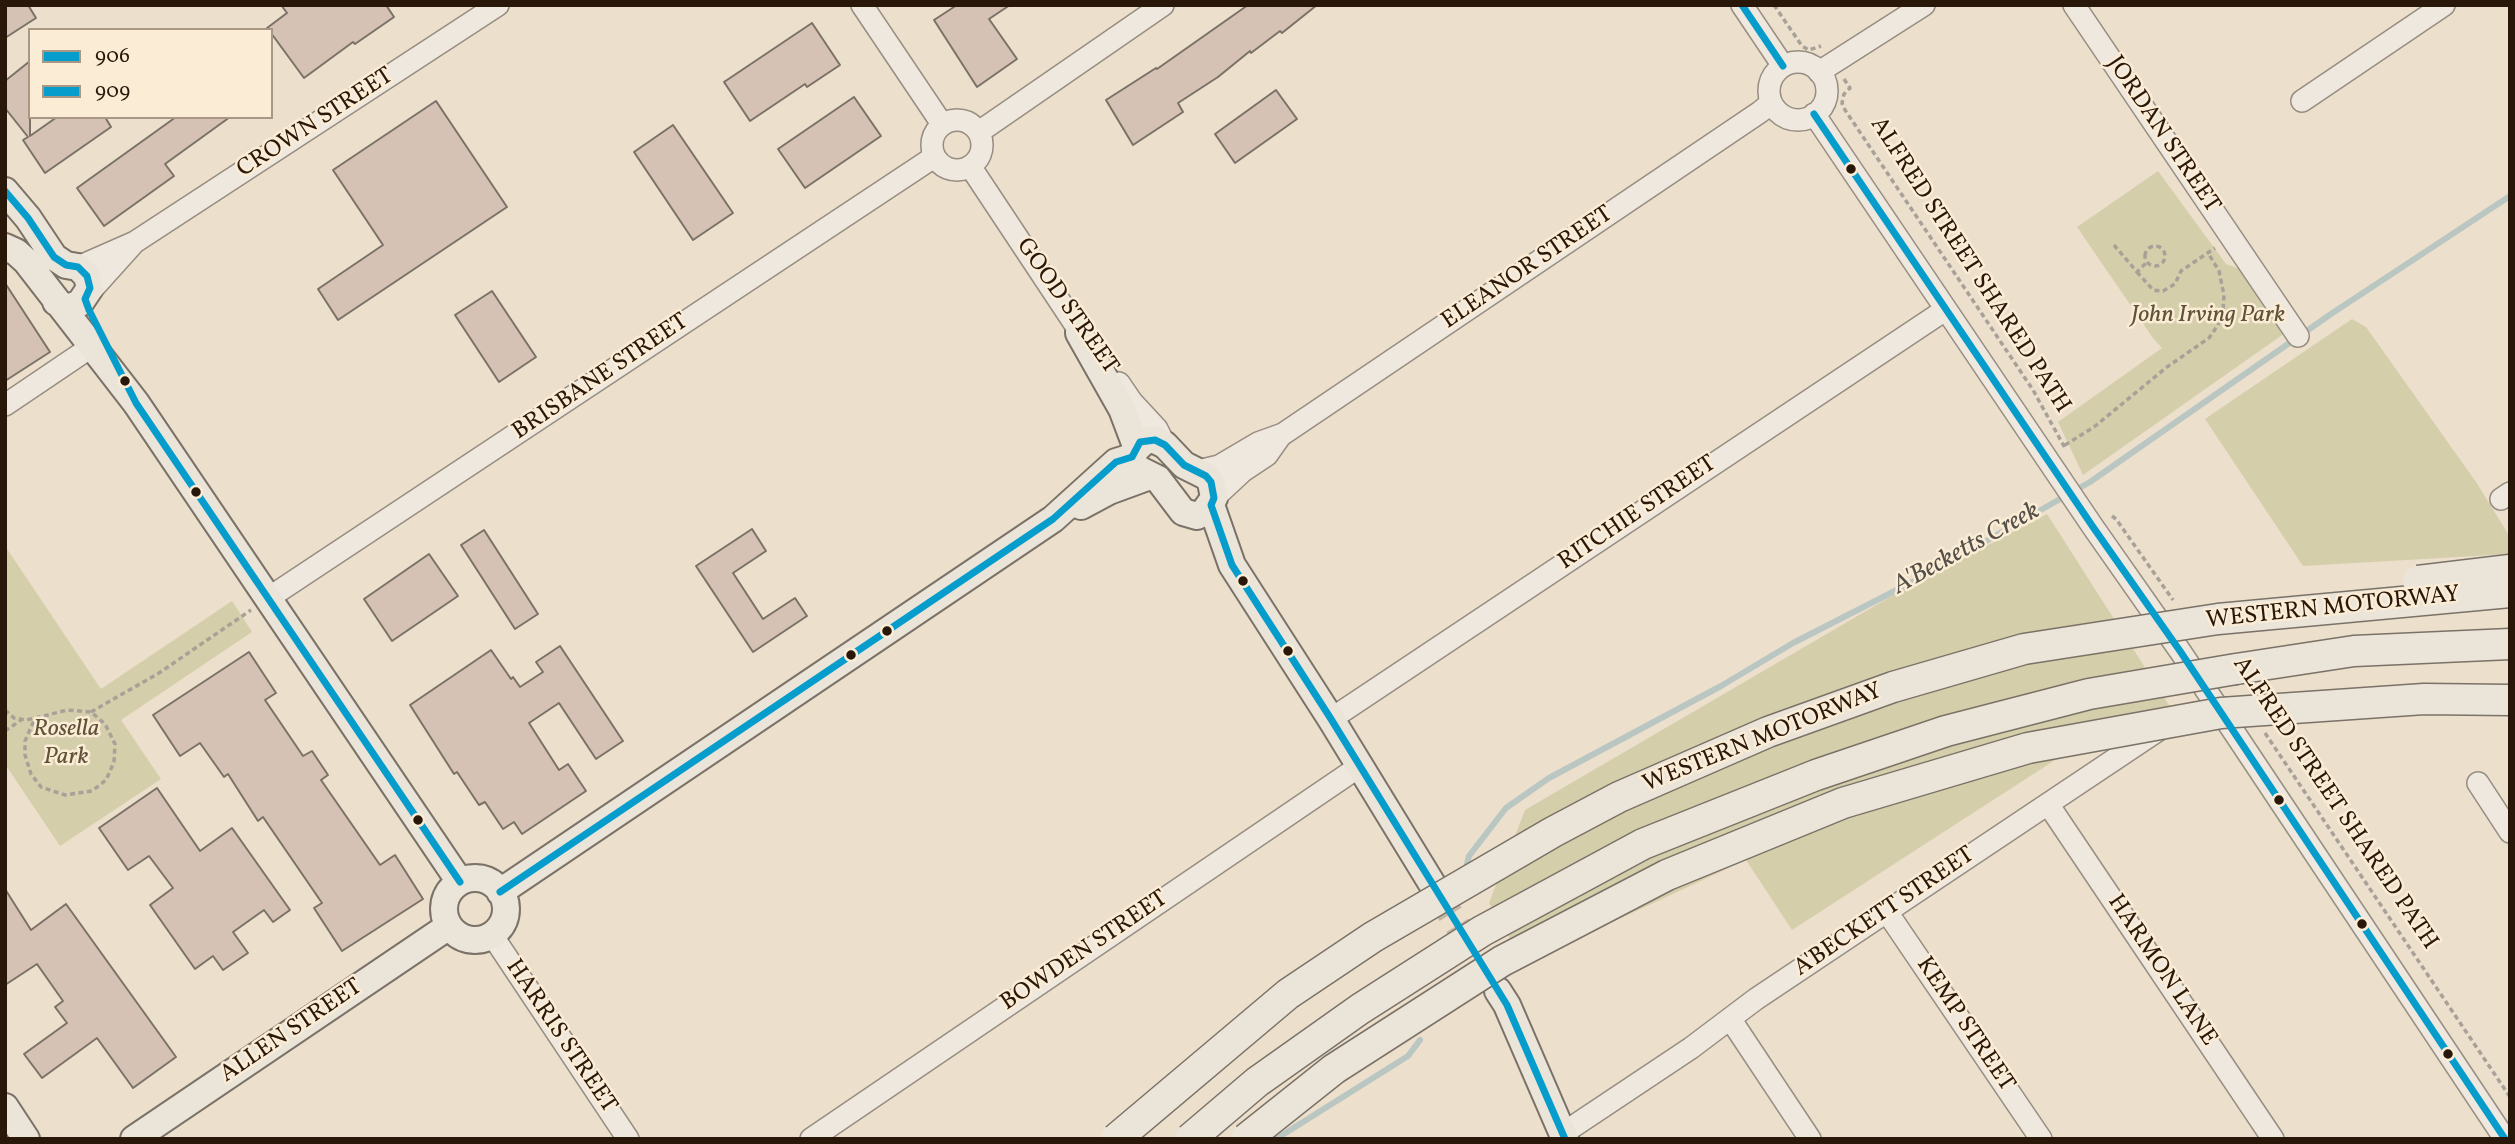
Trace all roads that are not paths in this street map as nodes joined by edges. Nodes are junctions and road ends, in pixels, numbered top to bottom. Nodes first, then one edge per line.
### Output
1 (498, 5) edge
2 (862, 5) edge
3 (1163, 5) edge
4 (1742, 5) edge
5 (1924, 5) edge
6 (2074, 5) edge
7 (2444, 5) edge
8 (1783, 66) junction
9 (1819, 72) junction
10 (2302, 101) dead end
11 (1771, 103) junction
12 (1814, 114) junction
13 (942, 124) junction
14 (979, 132) junction
15 (934, 157) junction
16 (970, 166) junction
17 (10, 203) edge
18 (135, 242) junction
19 (5, 247) edge
20 (78, 267) junction
21 (86, 297) junction
22 (57, 302) junction
23 (1945, 310) junction
24 (1079, 333) junction
25 (2298, 336) dead end
26 (91, 347) junction
27 (136, 403) junction
28 (5, 405) edge
29 (1283, 434) junction
30 (1165, 445) junction
31 (1139, 460) junction
32 (1198, 471) junction
33 (1212, 501) junction
34 (1183, 512) junction
35 (1231, 565) junction
36 (2510, 570) edge
37 (2510, 592) edge
38 (267, 599) junction
39 (2510, 644) edge
40 (2024, 649) junction
41 (2510, 662) edge
42 (2236, 669) junction
43 (2210, 696) junction
44 (2510, 700) edge
45 (1331, 719) junction
46 (1360, 766) junction
47 (2477, 783) dead end
48 (2048, 804) junction
49 (2510, 832) edge
50 (460, 882) junction
51 (500, 892) junction
52 (1437, 892) tunnel mouth
53 (1887, 912) junction
54 (449, 926) junction
55 (492, 935) junction
56 (1498, 991) tunnel mouth
57 (1731, 1020) junction
58 (5, 1107) edge
59 (1564, 1137) edge
60 (26, 1139) edge
61 (134, 1139) edge
62 (628, 1139) edge
63 (811, 1139) edge
64 (1116, 1139) edge
65 (1190, 1139) edge
66 (1246, 1139) edge
67 (1810, 1139) edge
68 (2040, 1139) edge
69 (2273, 1139) edge
70 (2505, 1139) edge

1 - 18 street, CROWN STREET
2 - 13 street
3 - 14 street
4 - 8 street
5 - 9 street
6 - 25 street, JORDAN STREET
7 - 10 street
8 - 9 street
8 - 11 street
9 - 12 street
11 - 12 street
11 - 29 street, ELEANOR STREET
12 - 23 street
13 - 14 street
13 - 15 street
14 - 16 street
15 - 16 street
15 - 38 street, BRISBANE STREET
16 - 24 street, GOOD STREET
17 - 20 main road
18 - 20 street, CROWN STREET
18 - 21 street, CROWN STREET
19 - 22 main road
20 - 21 main road
21 - 22 main road
21 - 27 main road
22 - 26 main road
23 - 43 street
23 - 45 street, RITCHIE STREET
24 - 30 street, GOOD STREET
24 - 31 main road
26 - 27 main road
26 - 28 street
27 - 38 main road
29 - 32 street, ELEANOR STREET
29 - 33 street, ELEANOR STREET
30 - 31 main road
30 - 32 main road
31 - 34 main road
31 - 51 main road
32 - 33 main road
33 - 34 main road
33 - 35 main road
34 - 35 main road
35 - 45 main road
36 - 40 highway, bridge
37 - 40 highway, WESTERN MOTORWAY, bridge
38 - 50 main road
39 - 42 highway, WESTERN MOTORWAY
40 - 64 highway, WESTERN MOTORWAY, bridge
41 - 42 highway
42 - 65 highway, WESTERN MOTORWAY, bridge
43 - 48 street, A'BECKETT STREET
43 - 70 street
44 - 66 highway, bridge
45 - 46 main road
46 - 52 main road
46 - 63 street, BOWDEN STREET
47 - 49 street
48 - 53 street, A'BECKETT STREET
48 - 69 street, HARMON LANE
50 - 51 main road
50 - 54 main road
51 - 55 main road
53 - 57 street, A'BECKETT STREET
53 - 68 street, KEMP STREET
54 - 55 main road
54 - 61 main road, ALLEN STREET
55 - 62 street, HARRIS STREET
56 - 59 main road
57 - 59 street, A'BECKETT STREET
57 - 67 street
58 - 60 main road

